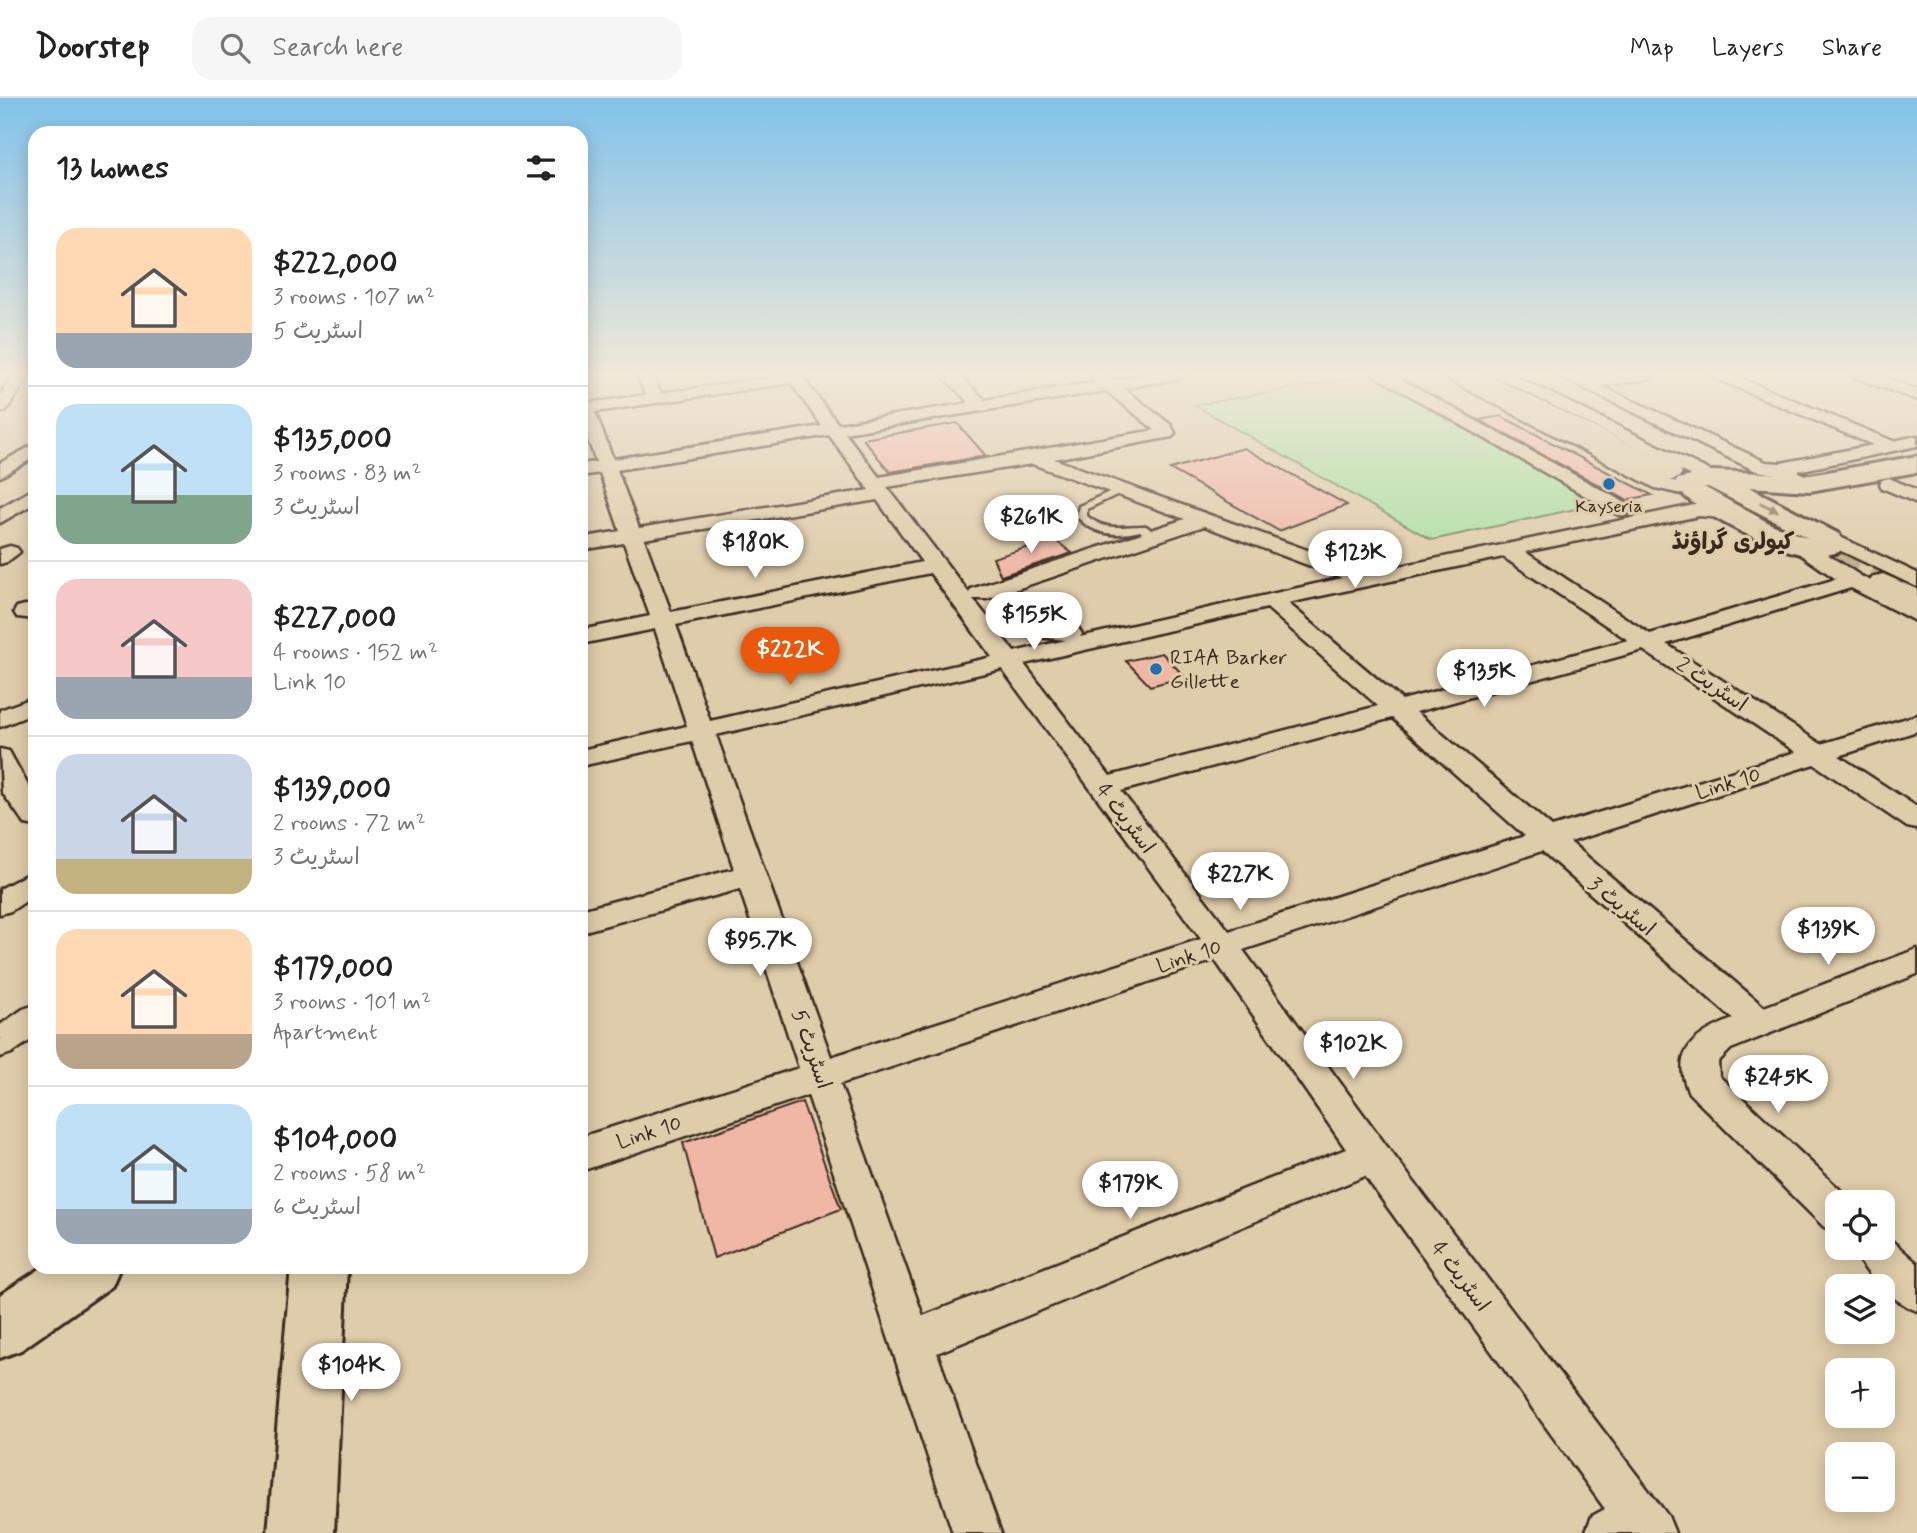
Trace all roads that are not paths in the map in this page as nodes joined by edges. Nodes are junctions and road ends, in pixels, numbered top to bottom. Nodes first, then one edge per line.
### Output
1 (589, 441) edge
2 (761, 441) edge
3 (850, 441) edge
4 (1124, 441) edge
5 (1501, 441) edge
6 (1578, 441) edge
7 (1611, 441) edge
8 (1616, 441) edge
9 (1621, 441) edge
10 (1706, 441) edge
11 (1879, 441) edge
12 (1917, 441) edge
13 (1893, 447) junction
14 (28, 448) edge
15 (0, 450) edge
16 (28, 452) edge
17 (1033, 458) junction
18 (1917, 464) edge
19 (594, 468) edge
20 (1782, 469) junction
21 (0, 471) edge
22 (1688, 478) junction
23 (1917, 479) edge
24 (1807, 483) junction
25 (1889, 484) junction
26 (882, 485) junction
27 (1122, 489) junction
28 (1917, 497) edge
29 (28, 499) edge
30 (1624, 510) junction
31 (1732, 513) junction
32 (0, 517) edge
33 (1205, 519) junction
34 (1809, 535) junction
35 (630, 536) junction
36 (1154, 537) junction
37 (588, 543) edge
38 (1507, 550) junction
39 (937, 565) junction
40 (1352, 576) junction
41 (1853, 581) junction
42 (1904, 584) edge
43 (979, 594) junction
44 (1272, 601) junction
45 (1917, 615) edge
46 (663, 620) junction
47 (1001, 626) junction
48 (1071, 634) junction
49 (588, 636) edge
50 (1648, 642) junction
51 (1013, 655) junction
52 (28, 707) edge
53 (1395, 709) junction
54 (0, 719) edge
55 (1917, 723) edge
56 (700, 731) junction
57 (1819, 755) junction
58 (588, 756) edge
59 (0, 757) edge
60 (1102, 787) junction
61 (28, 808) edge
62 (1917, 820) edge
63 (1544, 840) junction
64 (752, 875) junction
65 (28, 885) edge
66 (0, 903) edge
67 (588, 919) edge
68 (1222, 946) junction
69 (1917, 961) edge
70 (1760, 1023) junction
71 (28, 1024) edge
72 (0, 1043) edge
73 (822, 1076) junction
74 (588, 1152) edge
75 (1372, 1156) junction
76 (1825, 1200) edge
77 (1885, 1260) edge
78 (82, 1274) edge
79 (319, 1274) edge
80 (1917, 1291) edge
81 (0, 1329) edge
82 (911, 1342) junction
83 (1633, 1528) edge
84 (301, 1533) edge
85 (977, 1533) edge

1 - 19 street, اسٹریٹ 5
2 - 19 street
3 - 26 street, اسٹریٹ 4
4 - 17 street
5 - 30 street
6 - 22 street
7 - 22 main road
8 - 22 main road
9 - 22 street
10 - 20 street
11 - 13 street
12 - 13 street
13 - 20 street
14 - 15 street
16 - 21 street
17 - 26 street
17 - 27 street
18 - 24 main road
19 - 35 street, اسٹریٹ 5
20 - 24 street
22 - 24 main road
22 - 30 street
22 - 31 main road
22 -> 34 main road
23 - 25 main road
25 - 28 street
25 - 34 main road
26 - 35 street
26 - 39 street, اسٹریٹ 4
26 - 43 street
27 - 33 street
27 - 36 lane
29 - 32 street
30 - 40 street
31 - 34 main road
31 - 38 street
33 - 36 street
33 - 40 street
34 - 41 street
34 - 42 street
35 - 37 street
35 - 46 street, اسٹریٹ 5
36 - 43 street
38 - 40 street
38 - 50 street, اسٹریٹ 2
39 - 46 street
39 - 51 street, اسٹریٹ 4
40 - 44 street
40 - 48 street
41 - 42 street
41 - 45 street
41 - 50 street
43 - 47 street
44 - 51 street
44 - 53 street, اسٹریٹ 3
46 - 49 street
46 - 56 street, اسٹریٹ 5
47 - 48 street
47 - 51 street
48 - 51 street
50 - 53 street
50 - 57 street, اسٹریٹ 2
51 - 56 street
51 - 60 street, اسٹریٹ 4
52 - 54 street
53 - 60 street
53 - 63 street, اسٹریٹ 3
55 - 57 street, Link 10
56 - 58 street
56 - 64 street, اسٹریٹ 5
57 - 62 street, اسٹریٹ 2
57 - 63 street, Link 10
59 - 61 street
60 - 68 street, اسٹریٹ 4
63 - 68 street, Link 10
63 - 70 street, اسٹریٹ 3
64 - 67 street
64 - 73 street, اسٹریٹ 5
65 - 66 street
68 - 73 street, Link 10
68 - 75 street, اسٹریٹ 4
69 - 70 street
70 - 76 street
71 - 72 street
73 - 74 street, Link 10
73 - 82 street, اسٹریٹ 5
75 - 82 street
75 - 83 street, اسٹریٹ 4
77 - 80 street
78 - 81 main road
79 - 84 main road
82 - 85 street, اسٹریٹ 5

